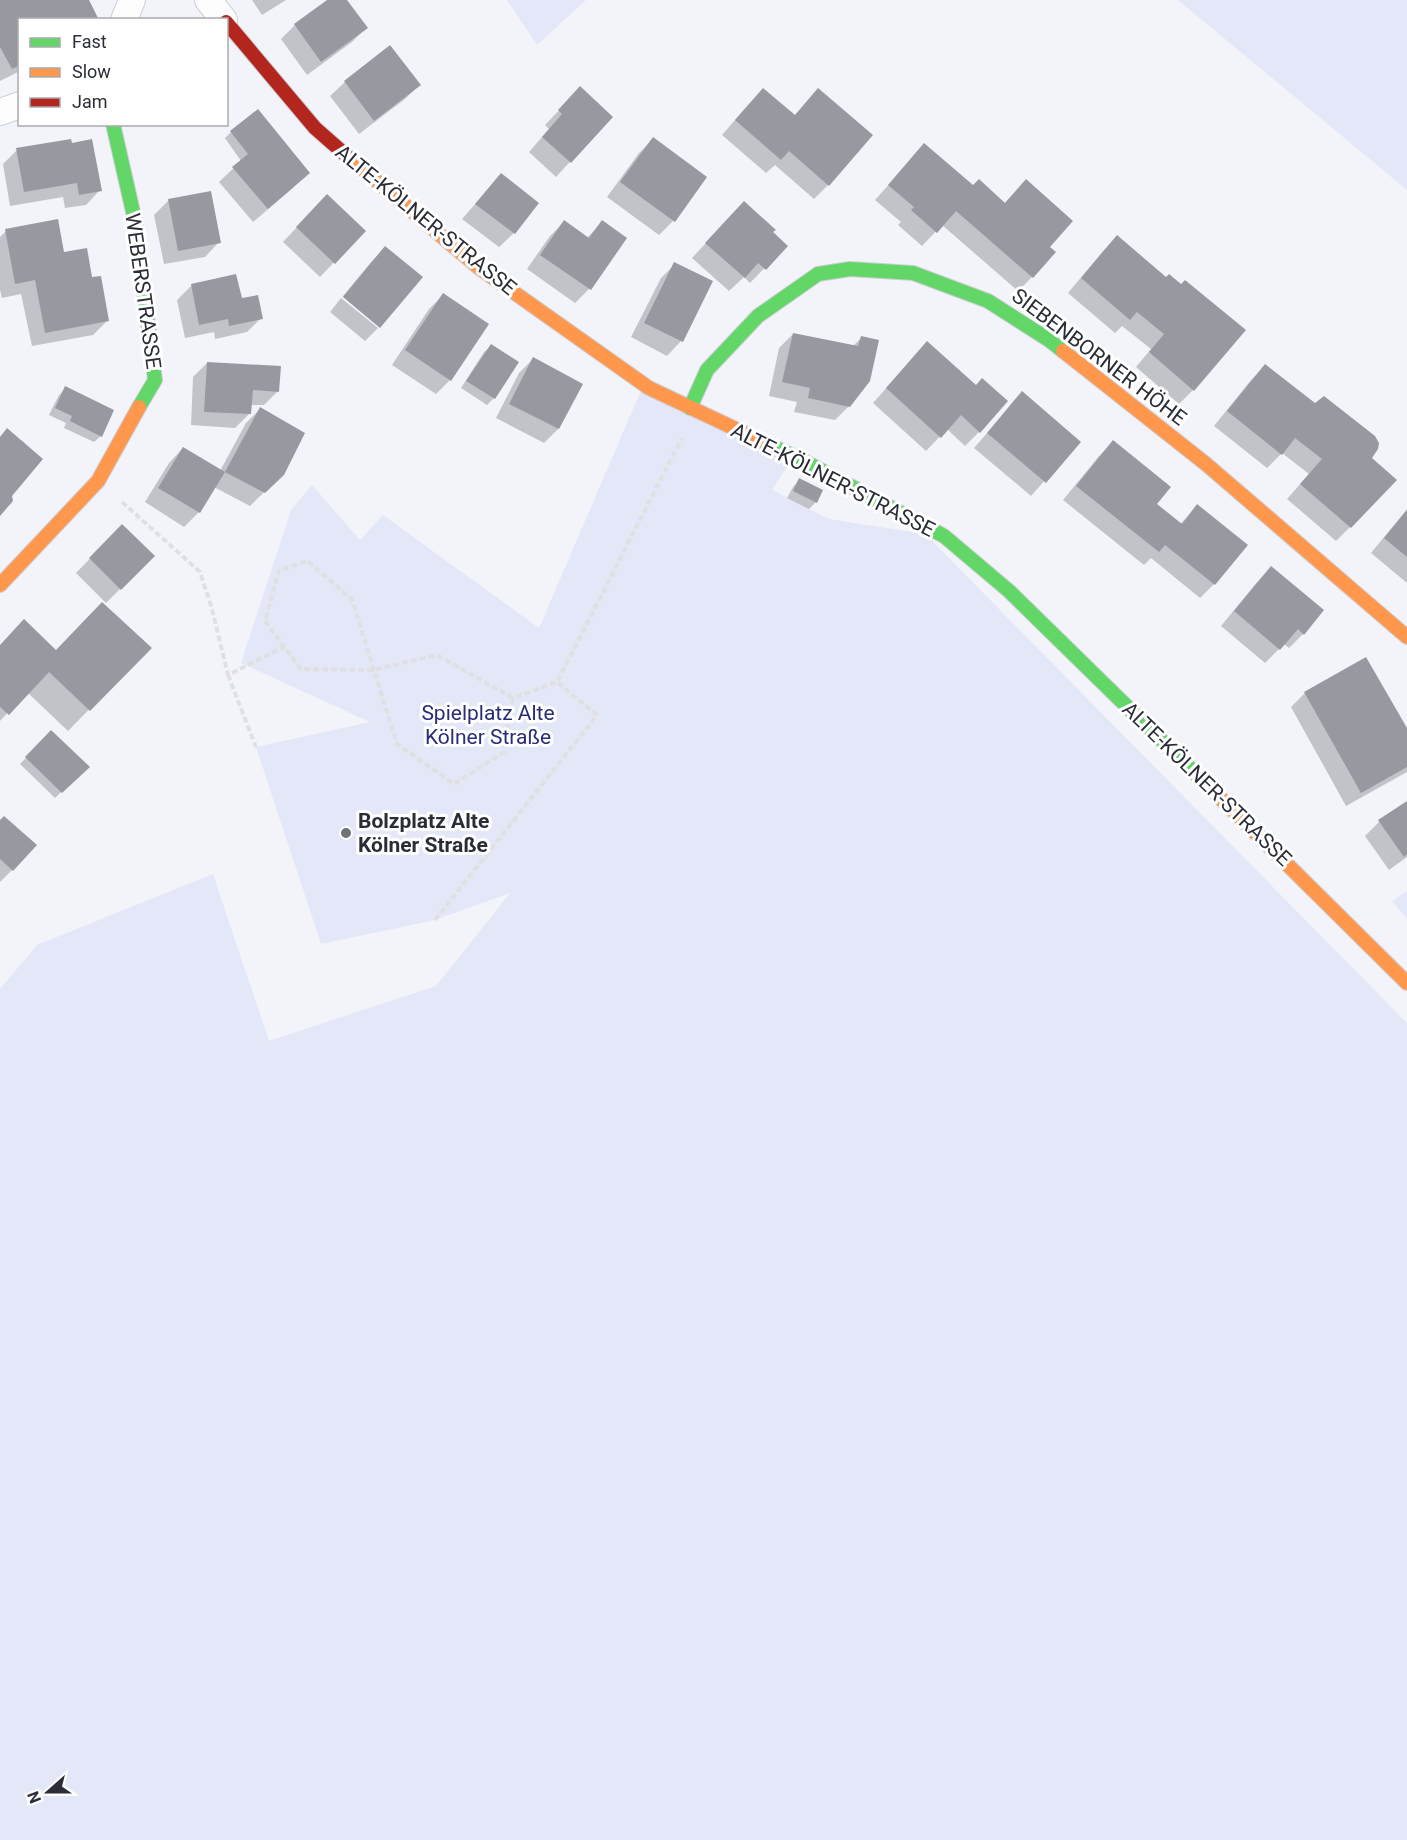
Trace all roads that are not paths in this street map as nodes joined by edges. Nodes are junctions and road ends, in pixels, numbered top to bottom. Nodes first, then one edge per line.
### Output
1 (132, 0) edge
2 (208, 0) edge
3 (125, 18) edge
4 (223, 18) edge
5 (228, 25) edge
6 (18, 106) edge
7 (0, 112) edge
8 (113, 126) edge
9 (693, 410) junction
10 (0, 585) edge
11 (1407, 637) edge
12 (1407, 983) edge

1 - 3 street
2 - 4 street, ALTE-KÖLNER-STRASSE
5 - 9 street, ALTE-KÖLNER-STRASSE
6 - 7 street
8 - 10 street, WEBERSTRASSE
9 - 11 street, SIEBENBORNER HÖHE
9 - 12 street, ALTE-KÖLNER-STRASSE

